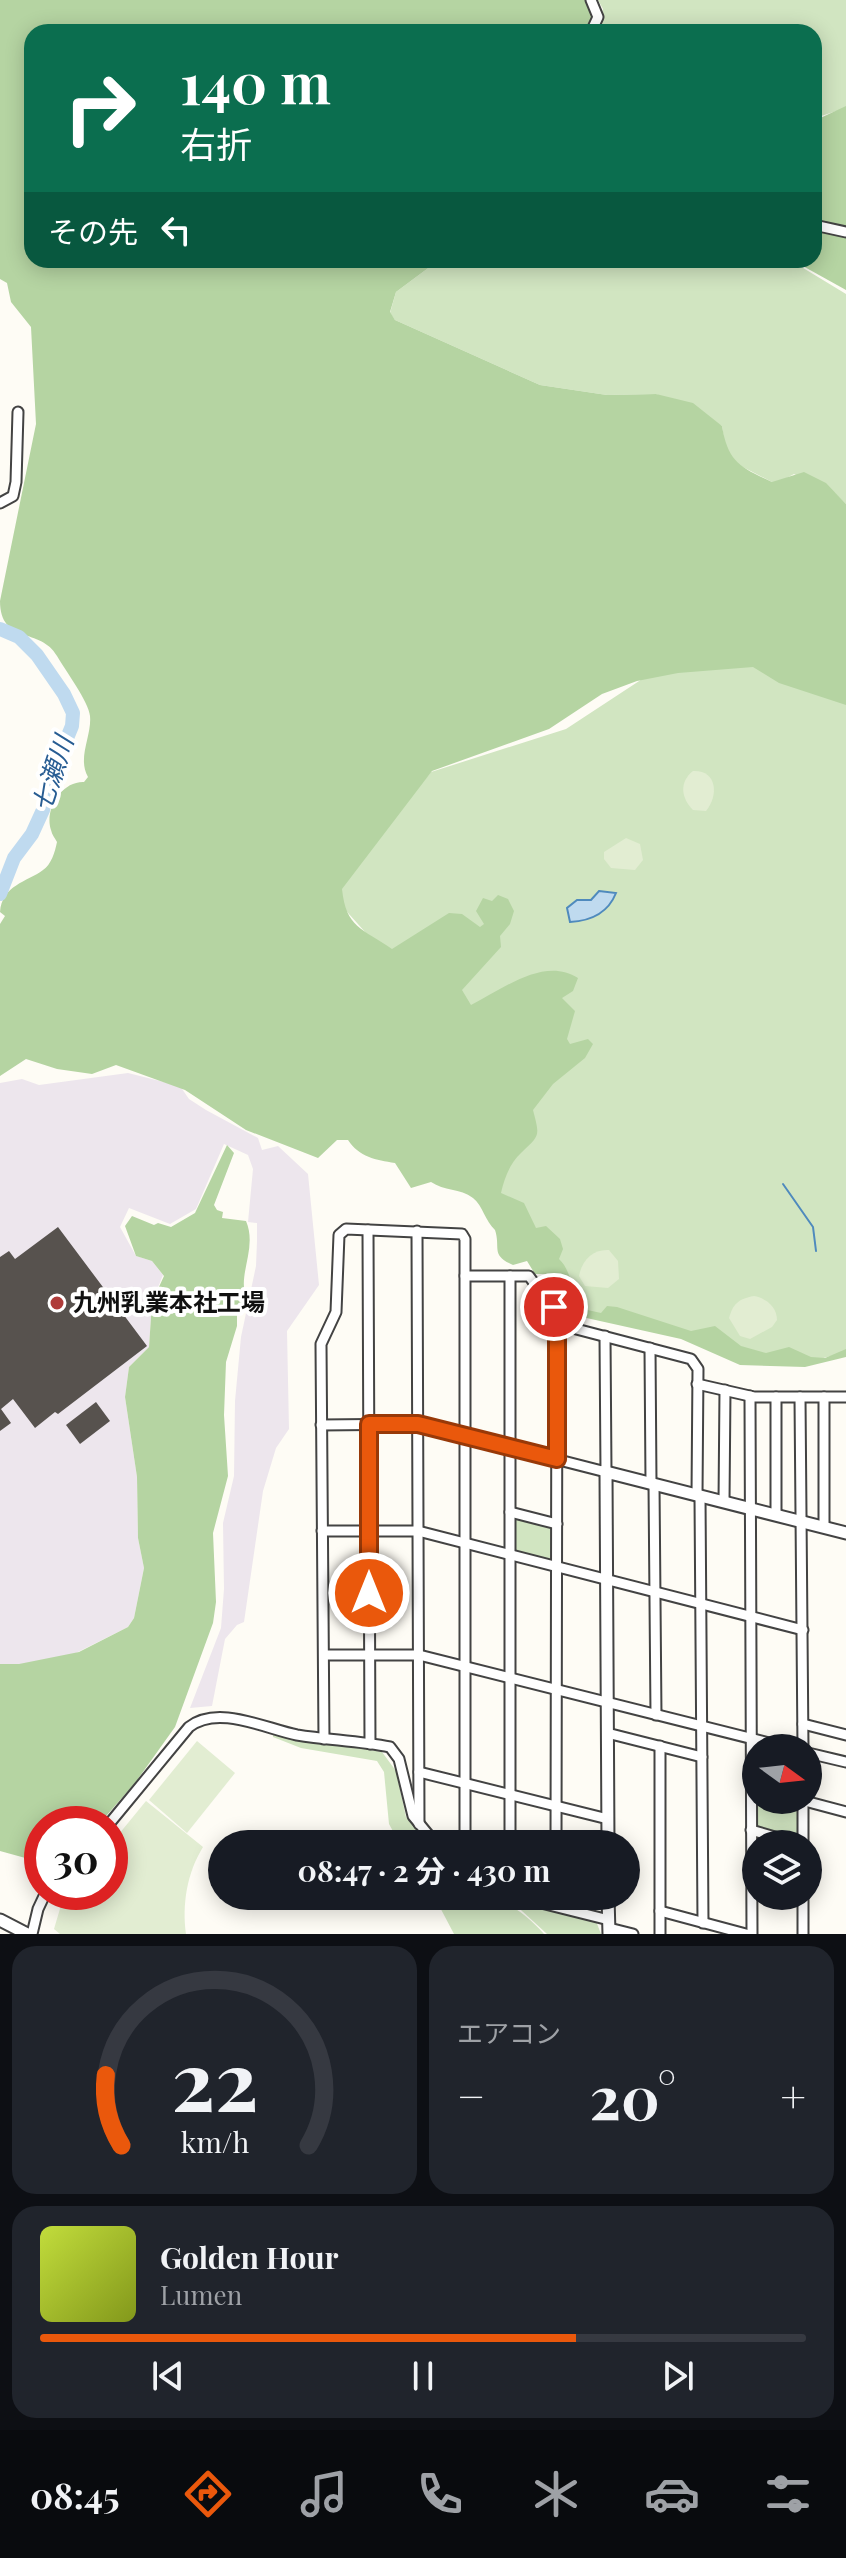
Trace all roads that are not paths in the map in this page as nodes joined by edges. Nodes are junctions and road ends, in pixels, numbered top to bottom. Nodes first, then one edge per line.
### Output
1 (591, 0) edge
2 (595, 24) edge
3 (822, 227) edge
4 (846, 232) edge
5 (18, 412) dead end
6 (0, 503) edge
7 (368, 1230) junction
8 (417, 1231) junction
9 (465, 1276) junction
10 (510, 1276) junction
11 (557, 1324) junction
12 (605, 1336) junction
13 (650, 1348) junction
14 (697, 1384) junction
15 (725, 1390) junction
16 (750, 1396) junction
17 (776, 1397) junction
18 (800, 1397) junction
19 (824, 1397) junction
20 (846, 1397) edge
21 (369, 1424) junction
22 (418, 1424) junction
23 (321, 1425) junction
24 (465, 1436) junction
25 (510, 1447) junction
26 (557, 1459) junction
27 (606, 1472) junction
28 (652, 1483) junction
29 (699, 1495) junction
30 (724, 1502) junction
31 (751, 1509) junction
32 (510, 1512) junction
33 (776, 1515) junction
34 (802, 1521) junction
35 (557, 1524) junction
36 (824, 1527) junction
37 (322, 1531) junction
38 (369, 1531) junction
39 (418, 1531) junction
40 (846, 1533) edge
41 (465, 1543) junction
42 (510, 1555) junction
43 (557, 1567) junction
44 (606, 1580) junction
45 (655, 1592) junction
46 (701, 1604) junction
47 (751, 1617) junction
48 (803, 1630) junction
49 (324, 1655) junction
50 (370, 1655) junction
51 (419, 1655) junction
52 (465, 1667) junction
53 (510, 1678) junction
54 (556, 1690) junction
55 (607, 1703) junction
56 (656, 1715) junction
57 (803, 1724) junction
58 (702, 1726) junction
59 (607, 1733) junction
60 (751, 1734) edge
61 (803, 1734) edge
62 (846, 1735) edge
63 (742, 1737) edge
64 (324, 1739) junction
65 (370, 1744) junction
66 (660, 1746) junction
67 (822, 1756) edge
68 (702, 1757) junction
69 (846, 1762) edge
70 (419, 1772) junction
71 (465, 1783) junction
72 (510, 1795) junction
73 (822, 1805) edge
74 (124, 1806) edge
75 (556, 1806) junction
76 (846, 1812) edge
77 (752, 1814) edge
78 (608, 1819) junction
79 (419, 1824) junction
80 (424, 1830) edge
81 (465, 1830) edge
82 (510, 1830) edge
83 (556, 1830) edge
84 (608, 1830) edge
85 (751, 1830) edge
86 (39, 1910) edge
87 (574, 1910) edge
88 (749, 1910) edge
89 (803, 1910) edge
90 (660, 1911) junction
91 (0, 1920) edge
92 (703, 1923) junction
93 (609, 1927) edge
94 (30, 1934) edge
95 (633, 1934) edge
96 (660, 1934) edge
97 (749, 1934) edge
98 (804, 1934) edge

1 - 2 street
3 - 4 street
5 - 6 street
7 - 8 street
7 - 21 street
7 - 23 street
8 - 9 street
8 - 22 street
9 - 10 street
9 - 24 street
10 - 11 street
10 - 25 street
11 - 12 street
11 - 26 street
12 - 13 street
12 - 27 street
13 - 14 street
13 - 28 street
14 - 15 street
14 - 29 street
15 - 16 street
15 - 30 street
16 - 17 street
16 - 31 street
17 - 18 street
17 - 33 street
18 - 19 street
18 - 34 street
19 - 20 street
19 - 36 street
21 - 22 street
21 - 23 street
21 - 38 street
22 - 24 street
22 - 39 street
23 - 37 street
24 - 25 street
24 - 41 street
25 - 26 street
25 - 32 street
26 - 27 street
26 - 35 street
27 - 28 street
27 - 44 street
28 - 29 street
28 - 45 street
29 - 30 street
29 - 46 street
30 - 31 street
31 - 33 street
31 - 47 street
32 - 35 street
32 - 42 street
33 - 34 street
34 - 36 street
34 - 48 street
35 - 43 street
36 - 40 street
37 - 38 street
37 - 49 street
38 - 39 street
38 - 50 street
39 - 41 street
39 - 51 street
41 - 42 street
41 - 52 street
42 - 43 street
42 - 53 street
43 - 44 street
43 - 54 street
44 - 45 street
44 - 55 street
45 - 46 street
45 - 56 street
46 - 47 street
46 - 58 street
47 - 48 street
47 - 60 street
48 - 57 street
49 - 50 street
49 - 64 street
50 - 51 street
50 - 65 street
51 - 52 street
51 - 70 street
52 - 53 street
52 - 71 street
53 - 54 street
53 - 72 street
54 - 55 street
54 - 75 street
55 - 56 street
55 - 59 street
56 - 58 street
57 - 61 street
57 - 62 street
58 - 63 street
58 - 68 street
59 - 66 street
59 - 78 street
64 - 65 street
64 - 74 street
65 - 79 street
66 - 68 street
66 - 90 street
67 - 69 street
68 - 92 street
70 - 71 street
70 - 79 street
71 - 72 street
71 - 81 street
72 - 75 street
72 - 82 street
73 - 76 street
75 - 78 street
75 - 83 street
77 - 85 street
78 - 84 street
79 - 80 street
86 - 94 street
87 - 93 street
88 - 97 street
89 - 98 street
90 - 92 street
90 - 96 street
91 - 94 street
92 - 97 street
93 - 95 street

